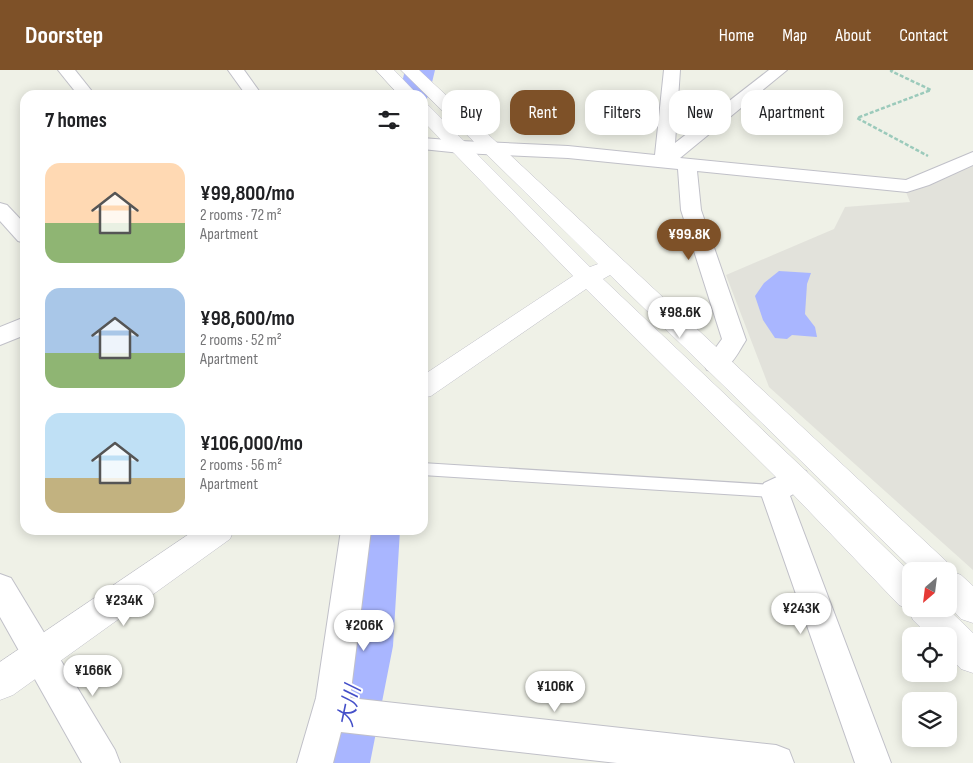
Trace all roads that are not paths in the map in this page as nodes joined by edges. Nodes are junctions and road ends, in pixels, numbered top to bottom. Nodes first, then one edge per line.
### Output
1 (66, 70) edge
2 (236, 70) edge
3 (384, 70) edge
4 (409, 70) edge
5 (672, 70) edge
6 (779, 70) edge
7 (83, 90) edge
8 (250, 90) edge
9 (404, 90) edge
10 (428, 115) edge
11 (428, 143) edge
12 (461, 146) junction
13 (491, 147) junction
14 (973, 158) edge
15 (664, 161) junction
16 (688, 163) junction
17 (8, 214) edge
18 (20, 230) edge
19 (613, 266) junction
20 (587, 277) junction
21 (20, 327) edge
22 (0, 337) edge
23 (716, 364) junction
24 (428, 385) edge
25 (428, 469) edge
26 (785, 485) junction
27 (212, 535) edge
28 (355, 535) edge
29 (925, 562) edge
30 (902, 587) edge
31 (0, 588) edge
32 (958, 593) edge
33 (973, 608) edge
34 (934, 618) edge
35 (40, 656) junction
36 (973, 657) edge
37 (0, 683) edge
38 (329, 713) junction
39 (102, 763) edge
40 (315, 763) edge
41 (776, 763) edge
42 (873, 763) edge

1 - 7 street
2 - 8 street
3 - 9 street
4 - 13 street
5 - 15 street
6 - 15 street
10 - 12 street
11 - 12 street
12 - 13 street
12 - 20 street
13 - 15 street
13 - 19 street
14 - 16 street
15 - 16 street
16 - 23 street
17 - 18 street
19 - 20 street
19 - 23 street
20 - 24 street
20 - 26 street
21 - 22 street
23 - 29 street
25 - 26 lane
26 - 30 street
26 - 42 street
27 - 35 street
28 - 38 street
31 - 35 street
32 - 33 street
34 - 36 street
35 - 37 street
35 - 39 street
38 - 40 street
38 - 41 street

